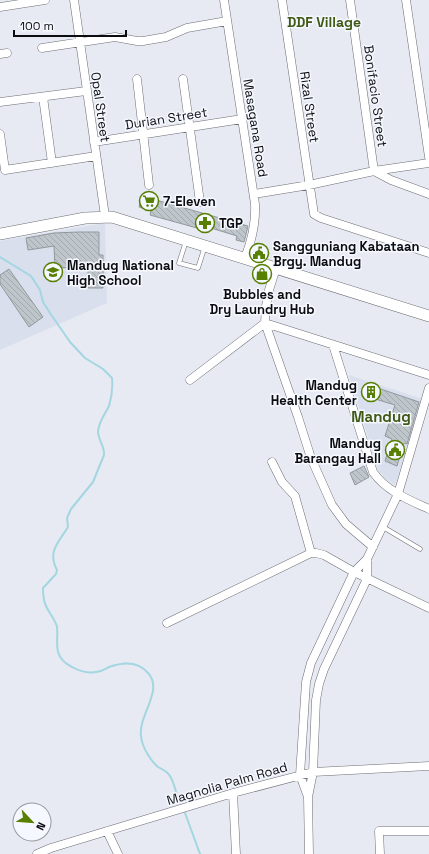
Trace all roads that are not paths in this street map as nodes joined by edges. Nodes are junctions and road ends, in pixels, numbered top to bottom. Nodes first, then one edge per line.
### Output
1 (45, 0) edge
2 (74, 0) edge
3 (224, 0) edge
4 (282, 0) edge
5 (350, 0) edge
6 (406, 0) edge
7 (0, 7) edge
8 (227, 21) junction
9 (80, 43) junction
10 (42, 48) dead end
11 (137, 79) dead end
12 (183, 79) dead end
13 (86, 91) junction
14 (43, 97) junction
15 (0, 102) edge
16 (242, 119) junction
17 (190, 127) junction
18 (0, 134) edge
19 (143, 134) junction
20 (94, 142) junction
21 (96, 156) junction
22 (429, 157) edge
23 (52, 163) junction
24 (429, 163) edge
25 (374, 171) junction
26 (309, 185) junction
27 (148, 186) dead end
28 (254, 194) junction
29 (429, 194) edge
30 (200, 202) dead end
31 (104, 216) junction
32 (0, 234) edge
33 (186, 240) junction
34 (205, 246) junction
35 (429, 253) edge
36 (245, 258) junction
37 (276, 268) junction
38 (429, 316) edge
39 (265, 323) junction
40 (333, 345) junction
41 (429, 375) edge
42 (190, 380) dead end
43 (429, 388) edge
44 (272, 462) dead end
45 (398, 494) junction
46 (429, 509) edge
47 (383, 527) junction
48 (373, 547) junction
49 (420, 549) dead end
50 (311, 553) junction
51 (367, 559) junction
52 (354, 572) junction
53 (367, 579) junction
54 (338, 606) junction
55 (429, 608) edge
56 (351, 612) junction
57 (167, 623) dead end
58 (429, 766) edge
59 (313, 772) junction
60 (300, 775) junction
61 (233, 793) junction
62 (308, 797) junction
63 (108, 831) junction
64 (429, 831) edge
65 (52, 851) edge
66 (37, 854) edge
67 (118, 854) edge
68 (236, 854) edge
69 (309, 854) edge
70 (380, 854) edge

1 - 7 street
2 - 9 street, Opal Street
3 - 8 street, Masagana Road
4 - 26 street, Rizal Street
5 - 25 street, Bonifacio Street
6 - 22 street
8 - 9 street
8 - 16 street, Masagana Road
9 - 10 street
9 - 13 street, Opal Street
11 - 19 street
12 - 17 street
13 - 14 street
13 - 20 street, Opal Street
14 - 15 street
14 - 23 street
16 - 17 street, Durian Street
16 - 28 street, Masagana Road
17 - 19 street, Durian Street
17 - 30 street
18 - 23 street
19 - 20 street, Durian Street
19 - 27 street
20 - 21 street, Opal Street
21 - 23 street
21 - 31 street, Opal Street
24 - 25 street
25 - 26 street
25 - 29 street
26 - 28 street
26 - 35 street, Rizal Street
28 - 36 street, Masagana Road
31 - 32 main road
31 - 33 main road
33 - 34 main road
33 - 34 lane
34 - 36 main road
36 - 37 main road
37 - 38 main road
37 - 39 street
39 - 40 street
39 - 42 street
39 - 48 street
40 - 41 street
40 - 45 street
43 - 45 street
44 - 50 street
45 - 46 street
45 - 47 street
47 - 48 street
47 - 49 lane
48 - 51 street
50 - 52 street
50 - 57 street
51 - 52 street
51 - 53 street
52 - 53 street
52 - 54 street
53 - 55 street
53 - 56 street
54 - 56 street
54 - 60 street
56 - 59 street
58 - 59 street, Magnolia Palm Road
59 - 60 street, Magnolia Palm Road
59 - 62 street
60 - 61 street, Magnolia Palm Road
60 - 62 street
61 - 63 street, Magnolia Palm Road
61 - 68 street
62 - 69 street
63 - 65 street, Magnolia Palm Road
63 - 67 street
64 - 70 street
65 - 66 street, Magnolia Palm Road

